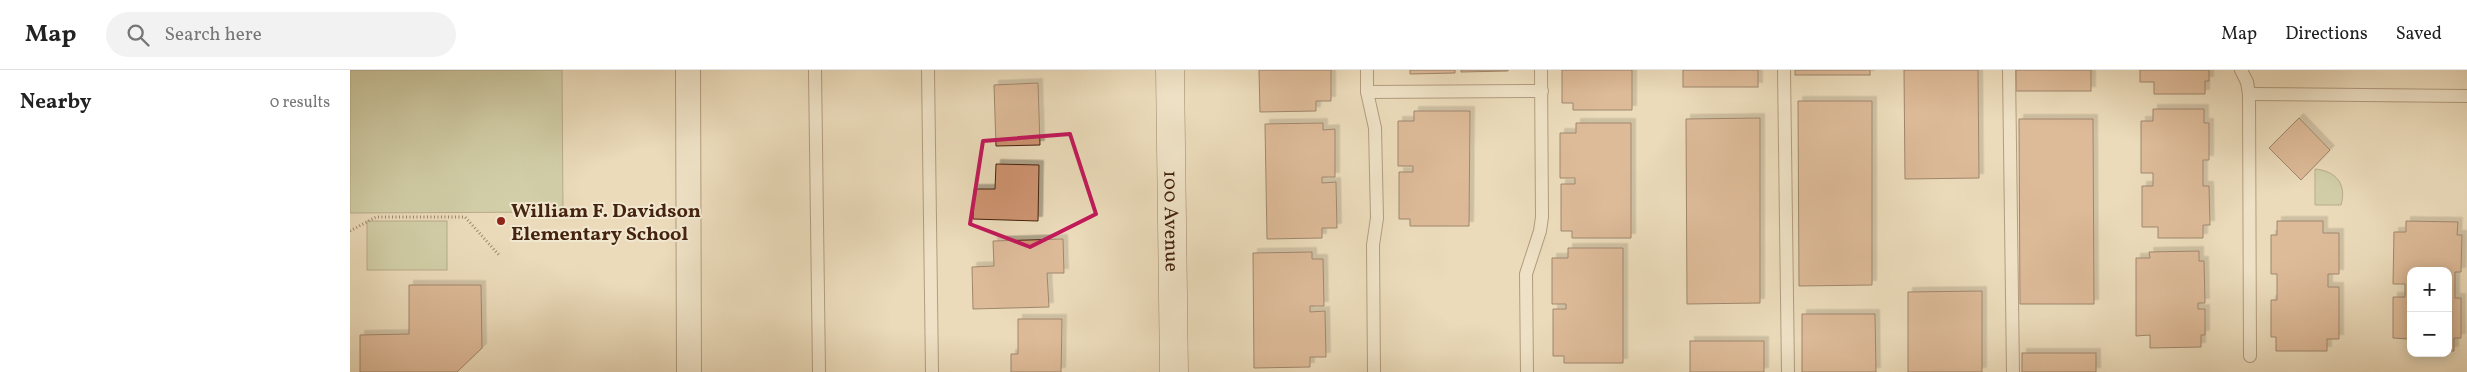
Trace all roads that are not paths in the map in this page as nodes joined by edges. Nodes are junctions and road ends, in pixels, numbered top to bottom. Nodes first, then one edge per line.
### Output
1 (688, 70) edge
2 (815, 70) edge
3 (928, 70) edge
4 (1170, 70) edge
5 (1367, 70) edge
6 (1542, 70) edge
7 (1784, 70) edge
8 (2009, 70) edge
9 (2241, 70) edge
10 (1542, 91) junction
11 (1367, 92) junction
12 (2249, 94) junction
13 (2467, 96) edge
14 (2250, 356) dead end
15 (689, 372) edge
16 (819, 372) edge
17 (932, 372) edge
18 (1174, 372) edge
19 (1374, 372) edge
20 (1528, 372) edge
21 (1788, 372) edge
22 (2013, 372) edge

1 - 15 street
2 - 16 lane
3 - 17 lane
4 - 18 main road, 100 Avenue
5 - 11 lane
6 - 10 lane
7 - 21 lane
8 - 22 lane
9 - 12 lane
10 - 11 lane
10 - 20 lane
11 - 19 lane
12 - 13 lane
12 - 14 lane

